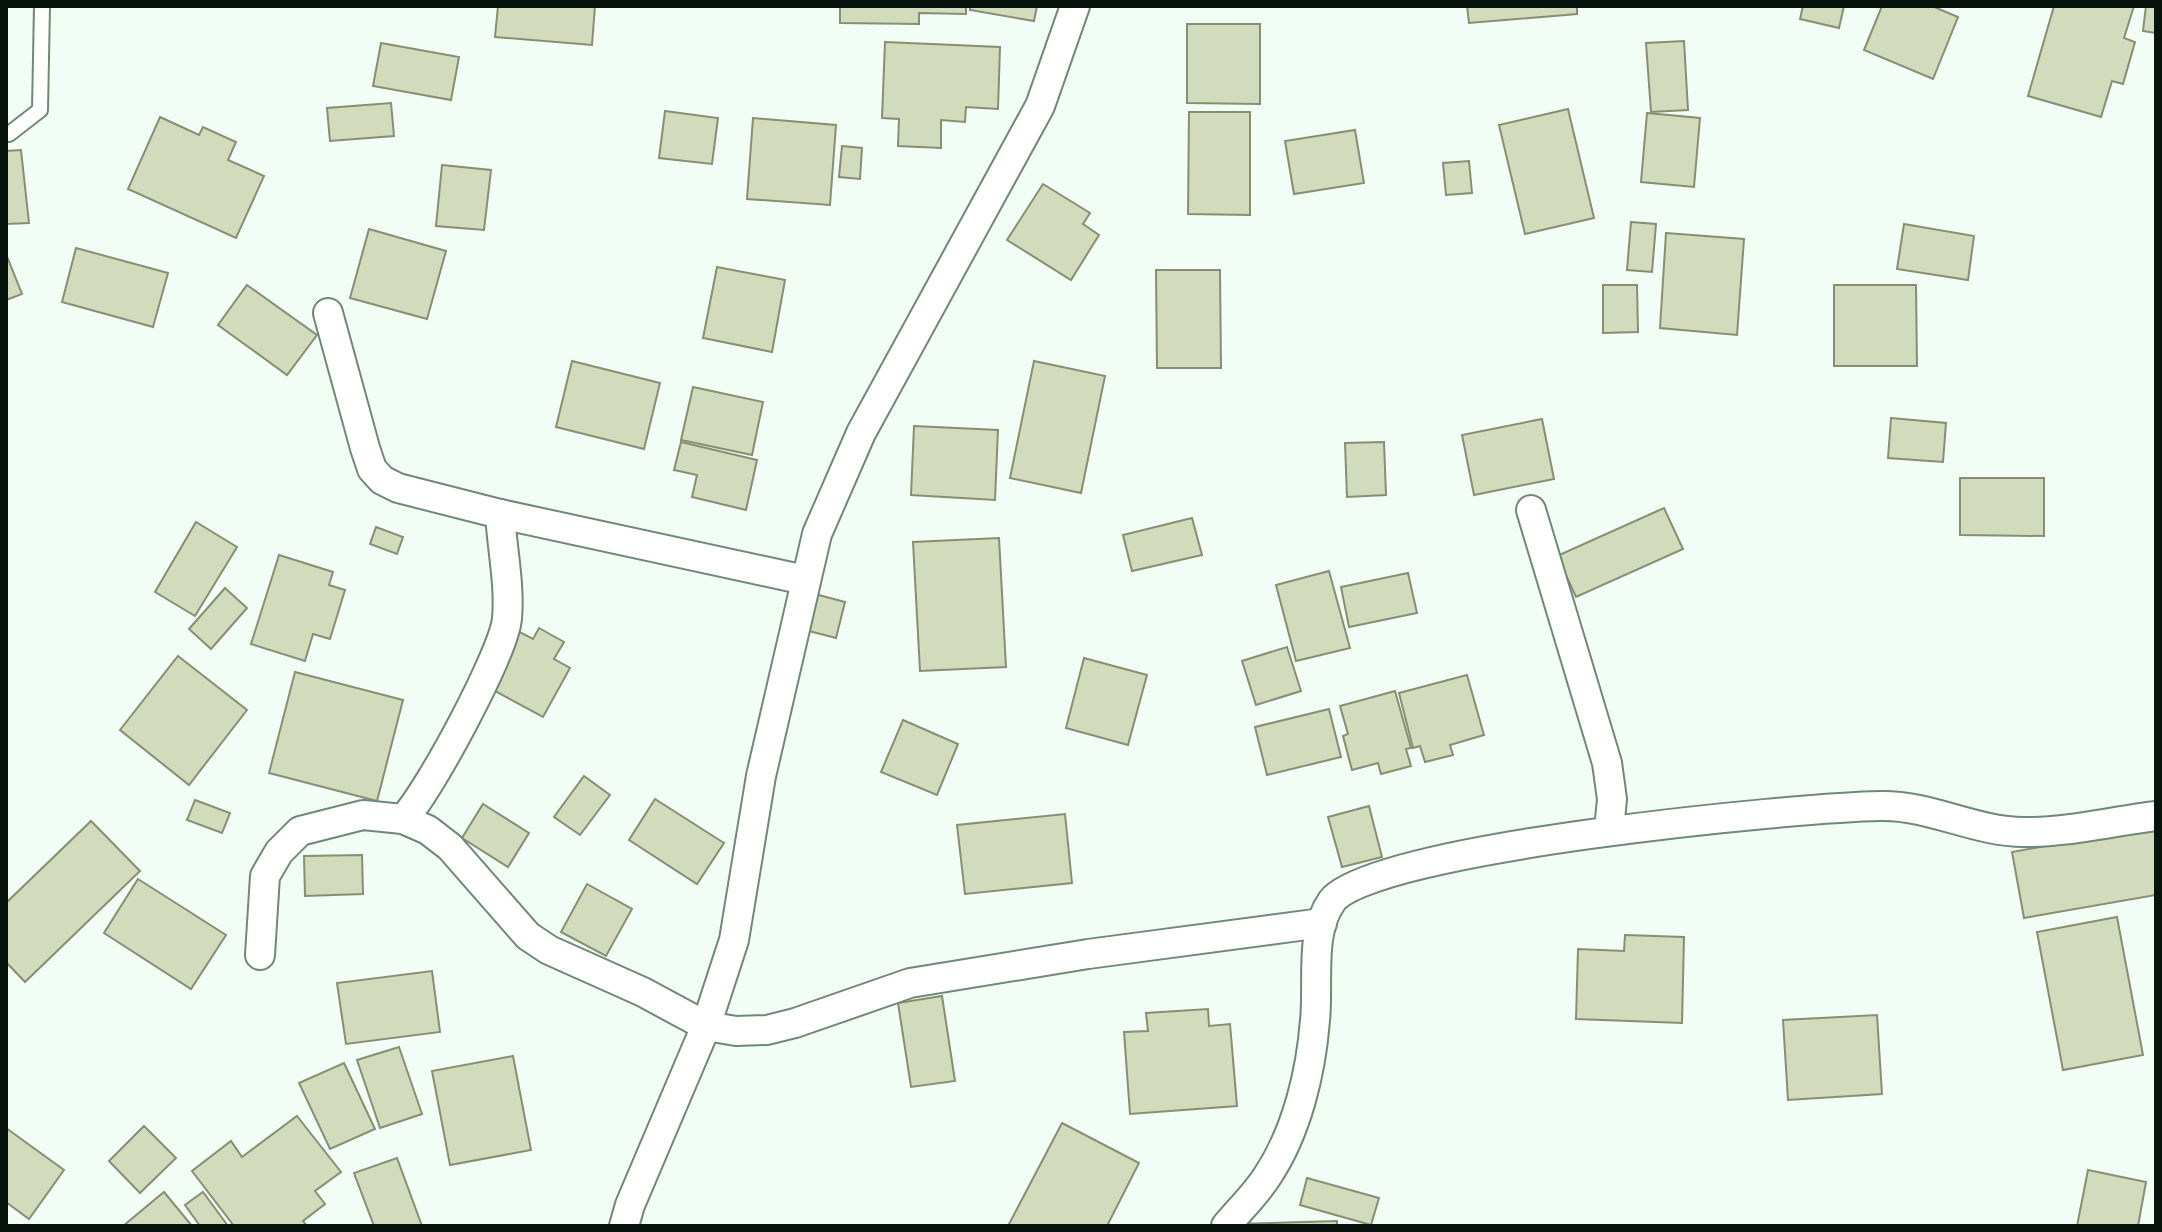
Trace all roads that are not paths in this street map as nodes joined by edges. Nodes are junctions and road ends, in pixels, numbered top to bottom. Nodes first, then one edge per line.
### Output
1 (42, 6) edge
2 (1075, 6) edge
3 (9, 134) dead end
4 (328, 313) dead end
5 (1531, 510) dead end
6 (500, 514) junction
7 (805, 580) junction
8 (2156, 816) edge
9 (403, 819) junction
10 (1609, 830) junction
11 (1322, 923) junction
12 (260, 955) dead end
13 (706, 1026) junction
14 (624, 1226) edge
15 (1226, 1226) edge

1 - 3 lane
2 - 7 street
4 - 6 street
5 - 10 street
6 - 7 street
6 - 9 street
7 - 13 street
8 - 10 street
9 - 12 street
9 - 13 street
10 - 11 street
11 - 13 street
11 - 15 street
13 - 14 street

